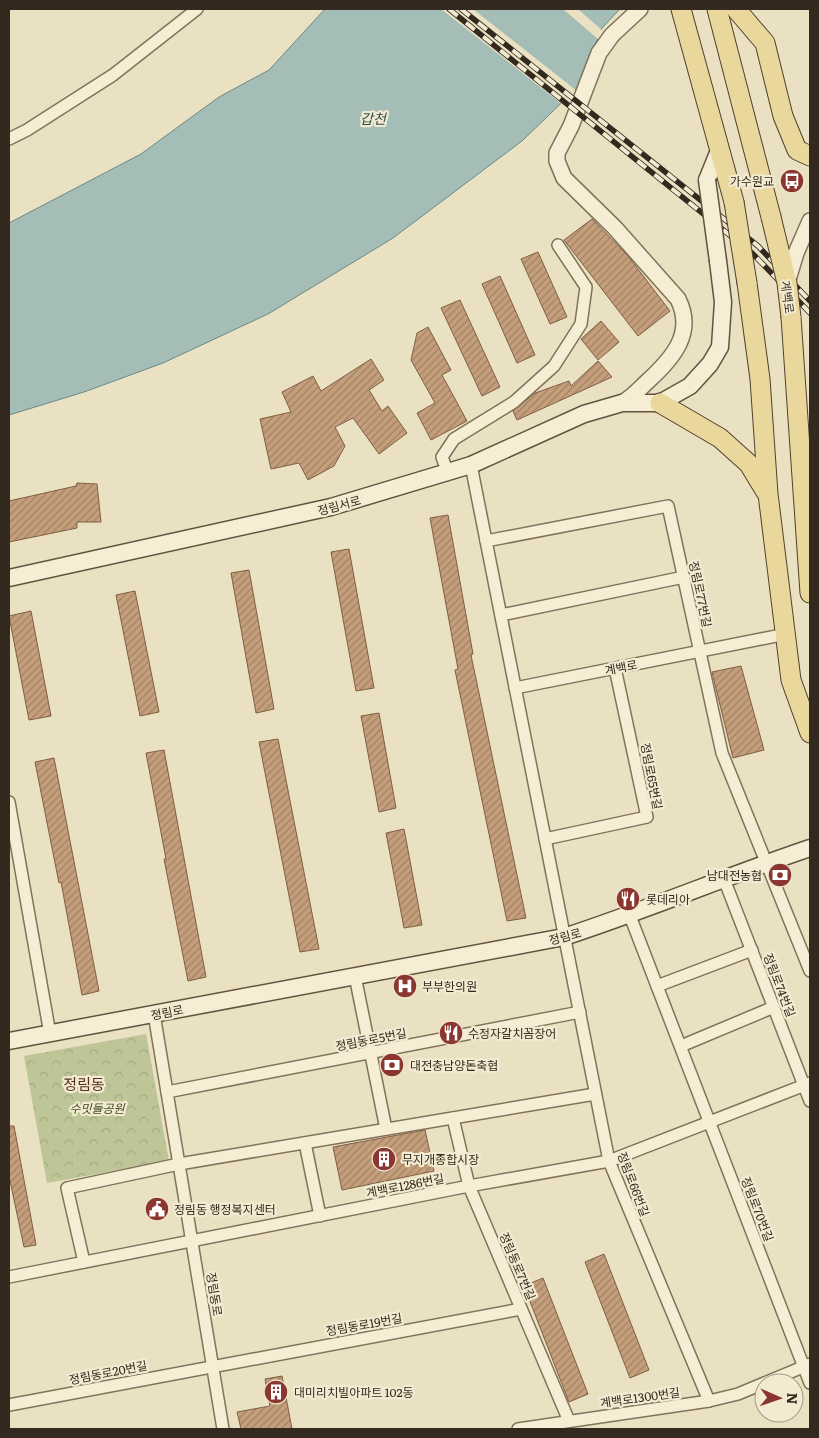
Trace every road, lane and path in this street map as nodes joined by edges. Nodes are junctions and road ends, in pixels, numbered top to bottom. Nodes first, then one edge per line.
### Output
1 (197, 9) edge
2 (640, 9) edge
3 (716, 9) edge
4 (736, 9) edge
5 (683, 15) edge
6 (9, 138) edge
7 (720, 148) junction
8 (810, 156) edge
9 (810, 221) edge
10 (558, 245) dead end
11 (787, 283) junction
12 (622, 403) junction
13 (660, 403) junction
14 (471, 465) junction
15 (448, 473) junction
16 (768, 494) junction
17 (486, 540) junction
18 (684, 577) junction
19 (9, 578) edge
20 (810, 593) edge
21 (501, 615) junction
22 (786, 634) junction
23 (700, 651) junction
24 (615, 668) junction
25 (515, 688) junction
26 (810, 733) edge
27 (9, 802) edge
28 (545, 839) junction
29 (810, 848) edge
30 (766, 863) junction
31 (724, 878) junction
32 (630, 916) junction
33 (564, 937) junction
34 (752, 950) junction
35 (810, 971) edge
36 (355, 976) junction
37 (657, 986) junction
38 (774, 1007) junction
39 (580, 1012) junction
40 (154, 1014) junction
41 (50, 1034) junction
42 (9, 1042) edge
43 (681, 1046) junction
44 (371, 1054) junction
45 (807, 1084) edge
46 (167, 1092) junction
47 (595, 1094) junction
48 (810, 1101) edge
49 (453, 1118) junction
50 (710, 1122) junction
51 (386, 1129) junction
52 (305, 1143) junction
53 (609, 1161) junction
54 (179, 1164) junction
55 (469, 1186) junction
56 (320, 1216) junction
57 (192, 1240) junction
58 (84, 1262) junction
59 (9, 1276) edge
60 (521, 1310) junction
61 (807, 1365) edge
62 (213, 1366) junction
63 (810, 1383) edge
64 (709, 1401) junction
65 (9, 1405) edge
66 (569, 1421) junction
67 (223, 1429) edge
68 (518, 1429) edge

1 - 6 street
2 - 12 street
3 - 11 main road, 계백로, bridge
4 - 8 main road
5 - 7 main road
7 - 13 main road, bridge
7 - 16 main road, bridge
9 - 11 street, bridge
10 - 15 street
11 - 20 main road, 계백로, bridge
12 - 13 main road, 정림서로
12 - 14 main road, 정림서로
13 - 16 main road
14 - 15 main road, 정림서로
14 - 17 street
15 - 19 main road, 정림서로
16 - 22 main road
17 - 18 street, 정림로77번길
17 - 21 street
18 - 21 street
18 - 23 street, 정림로77번길
21 - 25 street
22 - 23 street, 계백로
22 - 26 main road
23 - 24 street, 계백로
23 - 30 street, 정림로77번길
24 - 25 street, 계백로
24 - 28 street, 정림로65번길
25 - 28 street
27 - 41 street
28 - 33 street
29 - 30 main road, 정림로
30 - 31 main road, 정림로
30 - 35 street
31 - 32 main road, 정림로
31 - 34 street, 정림로74번길
32 - 33 main road, 정림로
32 - 37 street, 정림로70번길
33 - 36 main road, 정림로
33 - 39 street, 정림로66번길
34 - 37 street
34 - 38 street, 정림로74번길
36 - 40 main road, 정림로
36 - 44 street
37 - 43 street, 정림로70번길
38 - 43 street
38 - 45 street, 정림로74번길
39 - 44 street, 정림동로5번길
39 - 47 street, 정림로66번길
40 - 41 main road, 정림로
40 - 46 street, 정림동로
41 - 42 main road, 정림로
43 - 50 street, 정림로70번길
44 - 46 street, 정림동로5번길
44 - 51 street
45 - 48 street, 정림로74번길
45 - 50 street, 계백로1286번길
46 - 54 street, 정림동로
47 - 49 street
47 - 53 street, 정림로66번길
49 - 51 street
49 - 55 street, 정림동로7번길
50 - 53 street, 계백로1286번길
50 - 61 street, 정림로70번길
51 - 52 street
52 - 54 street
52 - 56 street
53 - 55 street, 계백로1286번길
53 - 64 street, 정림로66번길
54 - 57 street, 정림동로
54 - 58 street
55 - 56 street, 계백로1286번길
55 - 60 street, 정림동로7번길
56 - 57 street, 계백로1286번길
57 - 58 street, 계백로1286번길
57 - 62 street, 정림동로
58 - 59 street, 계백로1286번길
60 - 62 street, 정림동로19번길
60 - 66 street, 정림동로7번길
61 - 63 street, 정림로70번길
61 - 64 street, 계백로1300번길
62 - 65 street, 정림동로20번길
62 - 67 street, 정림동로
64 - 66 street, 계백로1300번길
66 - 68 street, 계백로1300번길

